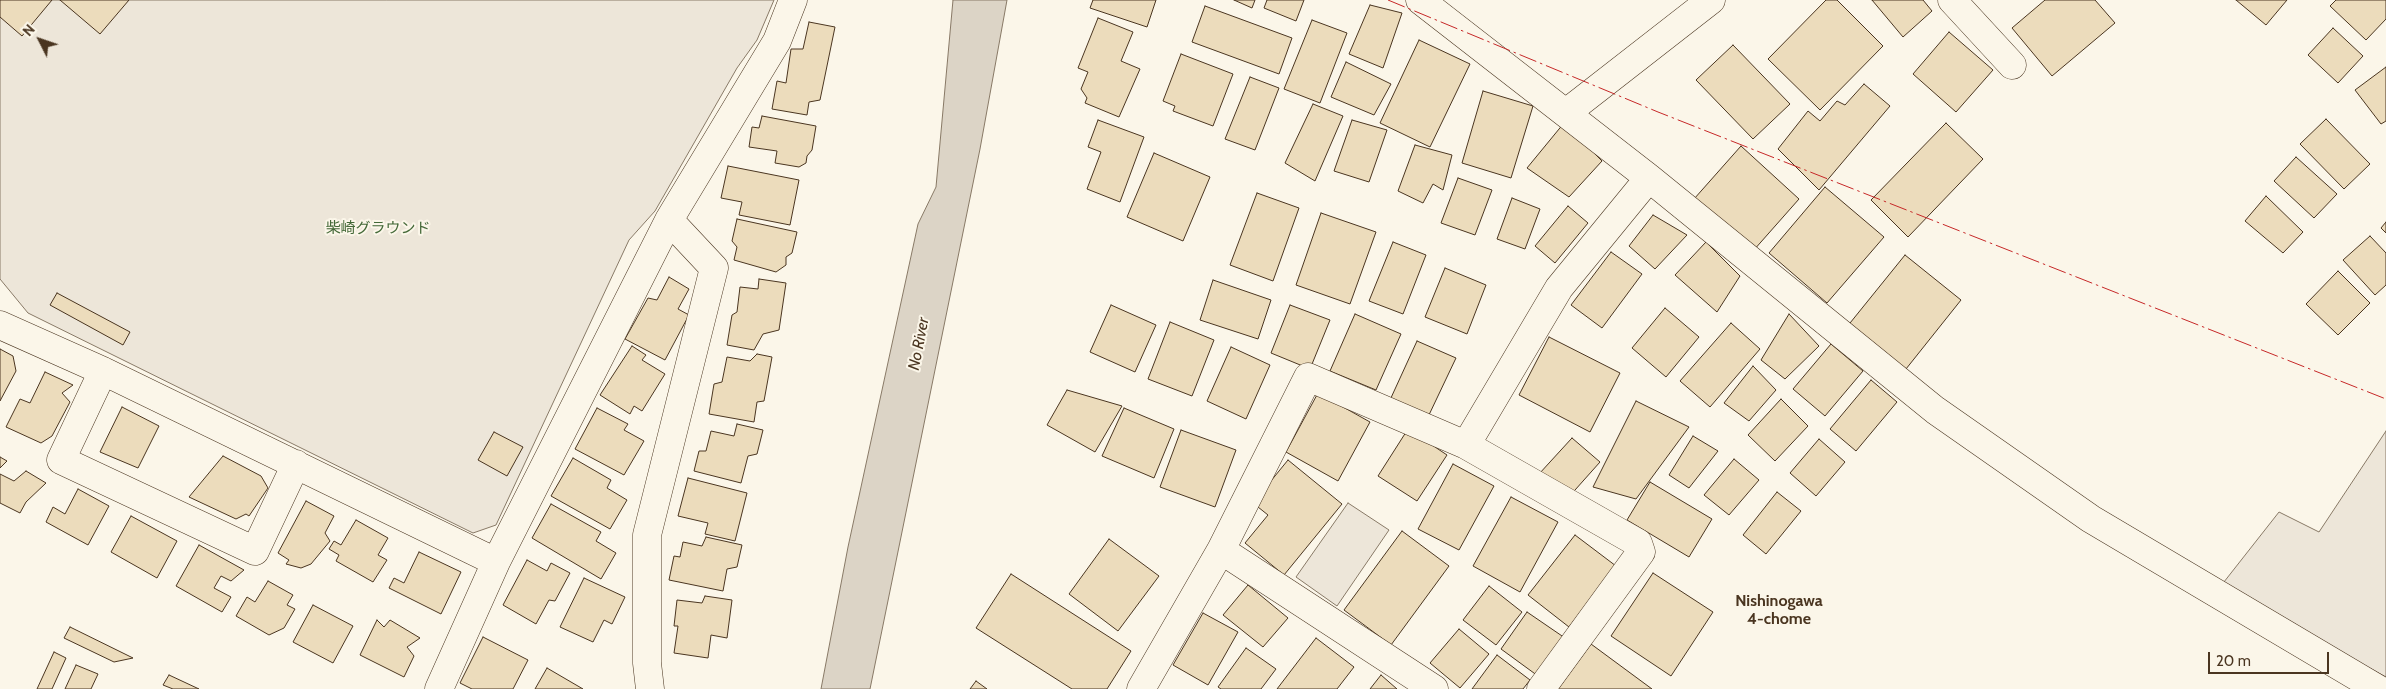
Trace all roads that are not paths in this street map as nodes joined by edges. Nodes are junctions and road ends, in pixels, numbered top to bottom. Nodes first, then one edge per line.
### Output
1 (793, 0) edge
2 (1420, 0) edge
3 (1711, 0) edge
4 (1952, 0) edge
5 (2012, 66) dead end
6 (1566, 113) junction
7 (1649, 178) junction
8 (670, 220) junction
9 (0, 325) edge
10 (103, 372) junction
11 (1466, 445) junction
12 (296, 464) junction
13 (1221, 550) junction
14 (496, 562) junction
15 (439, 689) edge
16 (650, 689) edge
17 (1141, 689) edge
18 (1434, 689) edge
19 (1541, 689) edge
20 (2378, 689) edge

1 - 8 street
2 - 6 street
3 - 6 street
4 - 5 street
6 - 7 street
7 - 11 street
7 - 20 street
8 - 14 street
8 - 16 street
9 - 10 street
10 - 12 street
10 - 12 street
11 - 13 street
11 - 19 street
12 - 14 street
13 - 17 street
13 - 18 street
14 - 15 street

